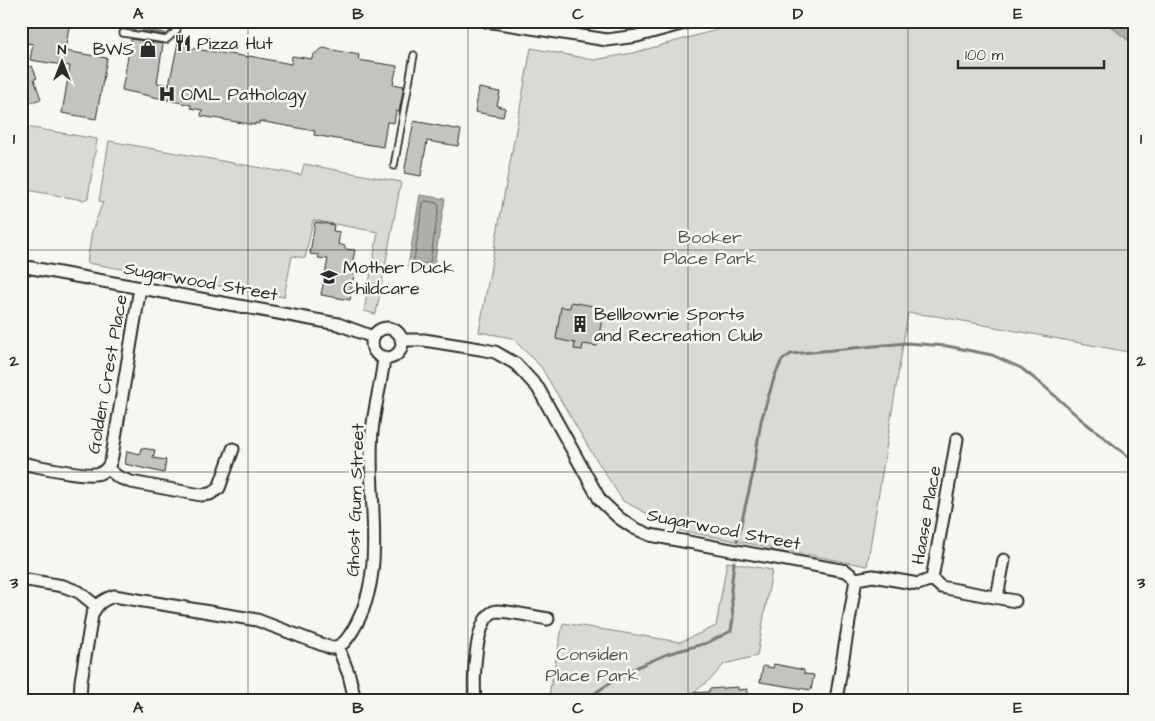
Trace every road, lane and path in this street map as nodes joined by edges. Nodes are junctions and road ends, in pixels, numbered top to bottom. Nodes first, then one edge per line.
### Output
1 (486, 21) edge
2 (692, 21) edge
3 (177, 30) dead end
4 (124, 33) dead end
5 (414, 55) dead end
6 (394, 166) dead end
7 (21, 266) edge
8 (140, 288) junction
9 (373, 337) junction
10 (401, 340) junction
11 (384, 357) junction
12 (957, 439) dead end
13 (232, 449) dead end
14 (21, 463) edge
15 (107, 468) junction
16 (1004, 560) dead end
17 (21, 579) edge
18 (856, 579) junction
19 (932, 580) junction
20 (997, 597) junction
21 (1015, 600) dead end
22 (96, 606) junction
23 (548, 619) dead end
24 (338, 647) junction
25 (80, 700) edge
26 (355, 700) edge
27 (475, 700) edge
28 (836, 700) edge

1 - 2 street
3 - 4 lane
5 - 6 lane
7 - 8 street, Sugarwood Street
8 - 9 street, Sugarwood Street
8 - 15 street, Golden Crest Place
9 - 10 street
9 - 11 street
10 - 11 street
10 - 18 street, Sugarwood Street
11 - 24 street, Ghost Gum Street
12 - 19 street, Haase Place
13 - 15 street
14 - 15 street, Golden Crest Place
16 - 20 street
17 - 22 street
18 - 19 street, Haase Place
18 - 28 street
19 - 20 street
20 - 21 street
22 - 24 street
22 - 25 street
23 - 27 street
24 - 26 street

